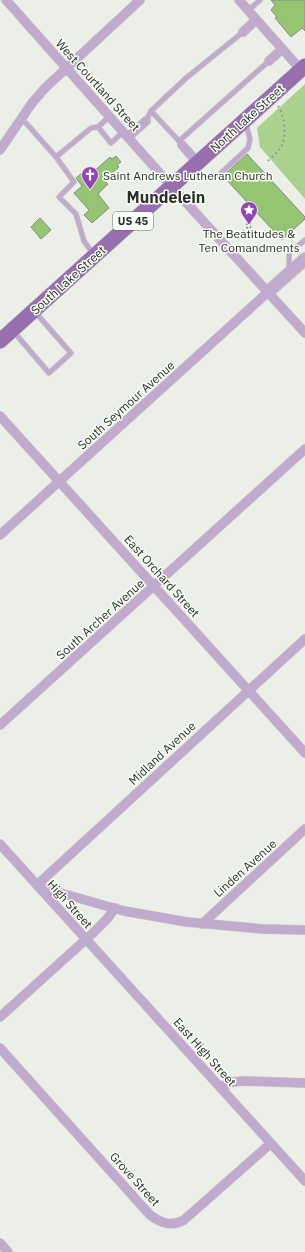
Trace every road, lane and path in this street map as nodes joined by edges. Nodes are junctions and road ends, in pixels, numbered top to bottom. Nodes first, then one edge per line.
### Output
1 (6, 0) edge
2 (140, 0) edge
3 (239, 0) edge
4 (260, 0) edge
5 (248, 11) junction
6 (256, 20) junction
7 (242, 32) joint
8 (282, 49) junction
9 (269, 61) joint
10 (66, 68) junction
11 (303, 68) edge
12 (278, 106) dead end
13 (151, 111) junction
14 (110, 116) junction
15 (21, 119) junction
16 (246, 120) junction
17 (146, 121) joint
18 (98, 127) junction
19 (126, 134) junction
20 (181, 143) junction
21 (0, 150) edge
22 (56, 157) junction
23 (268, 161) dead end
24 (194, 167) junction
25 (172, 186) junction
26 (248, 227) dead end
27 (235, 238) dead end
28 (305, 240) edge
29 (95, 256) junction
30 (305, 259) edge
31 (289, 274) junction
32 (268, 292) junction
33 (34, 310) junction
34 (12, 330) junction
35 (305, 333) edge
36 (0, 341) edge
37 (0, 416) edge
38 (305, 449) edge
39 (60, 481) junction
40 (0, 535) edge
41 (154, 586) junction
42 (305, 639) edge
43 (248, 690) junction
44 (0, 725) edge
45 (305, 753) edge
46 (305, 830) edge
47 (0, 844) edge
48 (37, 885) junction
49 (115, 908) junction
50 (202, 924) junction
51 (305, 930) edge
52 (86, 939) junction
53 (0, 1017) edge
54 (0, 1048) edge
55 (305, 1082) edge
56 (220, 1087) junction
57 (270, 1144) junction
58 (305, 1181) edge
59 (0, 1243) edge
60 (8, 1252) edge

1 - 10 street, West Courtland Street
2 - 10 street
3 - 5 street
4 - 5 lane
5 - 6 street
6 - 7 street
6 - 8 street
7 - 13 lane
8 - 9 street
8 - 11 street
9 - 20 lane
10 - 14 street, West Courtland Street
10 - 15 street
11 - 16 main road, North Lake Street / US 45
12 - 23 path
13 - 17 lane
13 - 20 lane
14 - 18 lane
14 - 19 street, West Courtland Street
15 - 21 street
15 - 22 lane
16 - 24 main road, North Lake Street / US 45
16 - 24 lane
17 - 19 street
18 - 19 lane
18 - 22 lane
19 - 25 street, West Courtland Street
20 - 24 street
22 - 29 lane
24 - 25 main road, North Lake Street / US 45
25 - 29 main road, South Lake Street / US 45
25 - 32 street, West Courtland Street
26 - 27 path
28 - 31 lane
29 - 33 main road, South Lake Street / US 45
30 - 31 street
31 - 32 street
32 - 35 street, West Courtland Street
32 - 39 street, South Seymour Avenue
33 - 34 main road, South Lake Street / US 45
33 - 34 lane
34 - 36 main road, South Lake Street / US 45
37 - 39 street, East Orchard Street
38 - 41 street, South Archer Avenue
39 - 40 street, South Seymour Avenue
39 - 41 street, East Orchard Street
41 - 43 street, East Orchard Street
41 - 44 street, South Archer Avenue
42 - 43 street, Midland Avenue
43 - 45 street, East Orchard Street
43 - 48 street, Midland Avenue
46 - 50 street, Linden Avenue
47 - 48 street, High Street
48 - 49 street
48 - 52 street, High Street
49 - 50 street
49 - 52 street
50 - 51 street
52 - 53 street
52 - 56 street, East High Street
54 - 57 street, Grove Street
55 - 56 street
56 - 57 street, East High Street
57 - 58 street, East High Street
59 - 60 street

